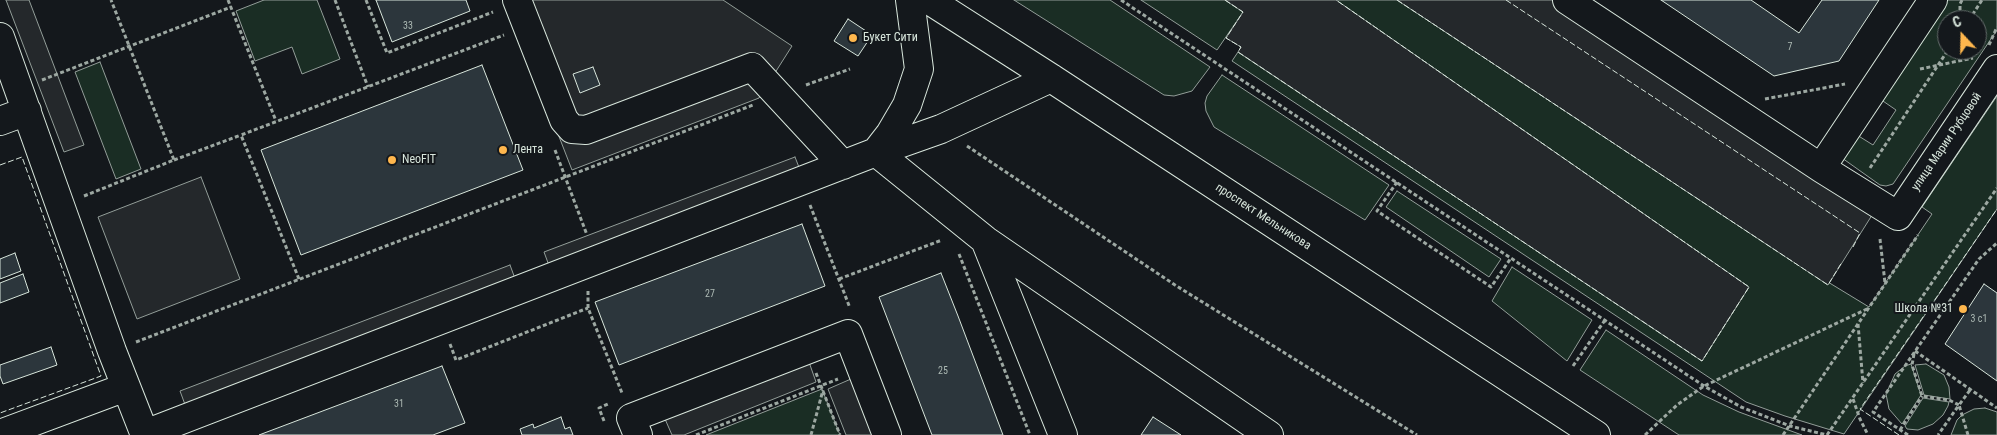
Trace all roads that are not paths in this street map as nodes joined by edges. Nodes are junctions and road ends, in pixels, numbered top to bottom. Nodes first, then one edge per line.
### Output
1 (910, 0) edge
2 (929, 0) edge
3 (1567, 0) edge
4 (1933, 0) edge
5 (509, 5) edge
6 (0, 38) edge
7 (1986, 63) edge
8 (1051, 78) junction
9 (23, 100) junction
10 (0, 121) edge
11 (876, 152) junction
12 (843, 165) junction
13 (1821, 168) junction
14 (985, 240) junction
15 (126, 387) junction
16 (1590, 433) edge
17 (0, 434) edge
18 (145, 435) edge
19 (638, 435) edge
20 (887, 435) edge
21 (1063, 435) edge
22 (1269, 435) edge

1 - 11 street
2 - 8 street, проспект Мельникова
3 - 13 street
4 - 13 street
5 - 12 street
6 - 9 street
7 - 13 street, улица Марии Рубцовой
8 - 11 street
8 - 16 street, проспект Мельникова
9 - 10 street
9 - 15 street
11 - 12 street
11 - 14 street
12 - 18 street
14 - 21 street
14 - 22 street
15 - 17 street
15 - 18 street
19 - 20 street

